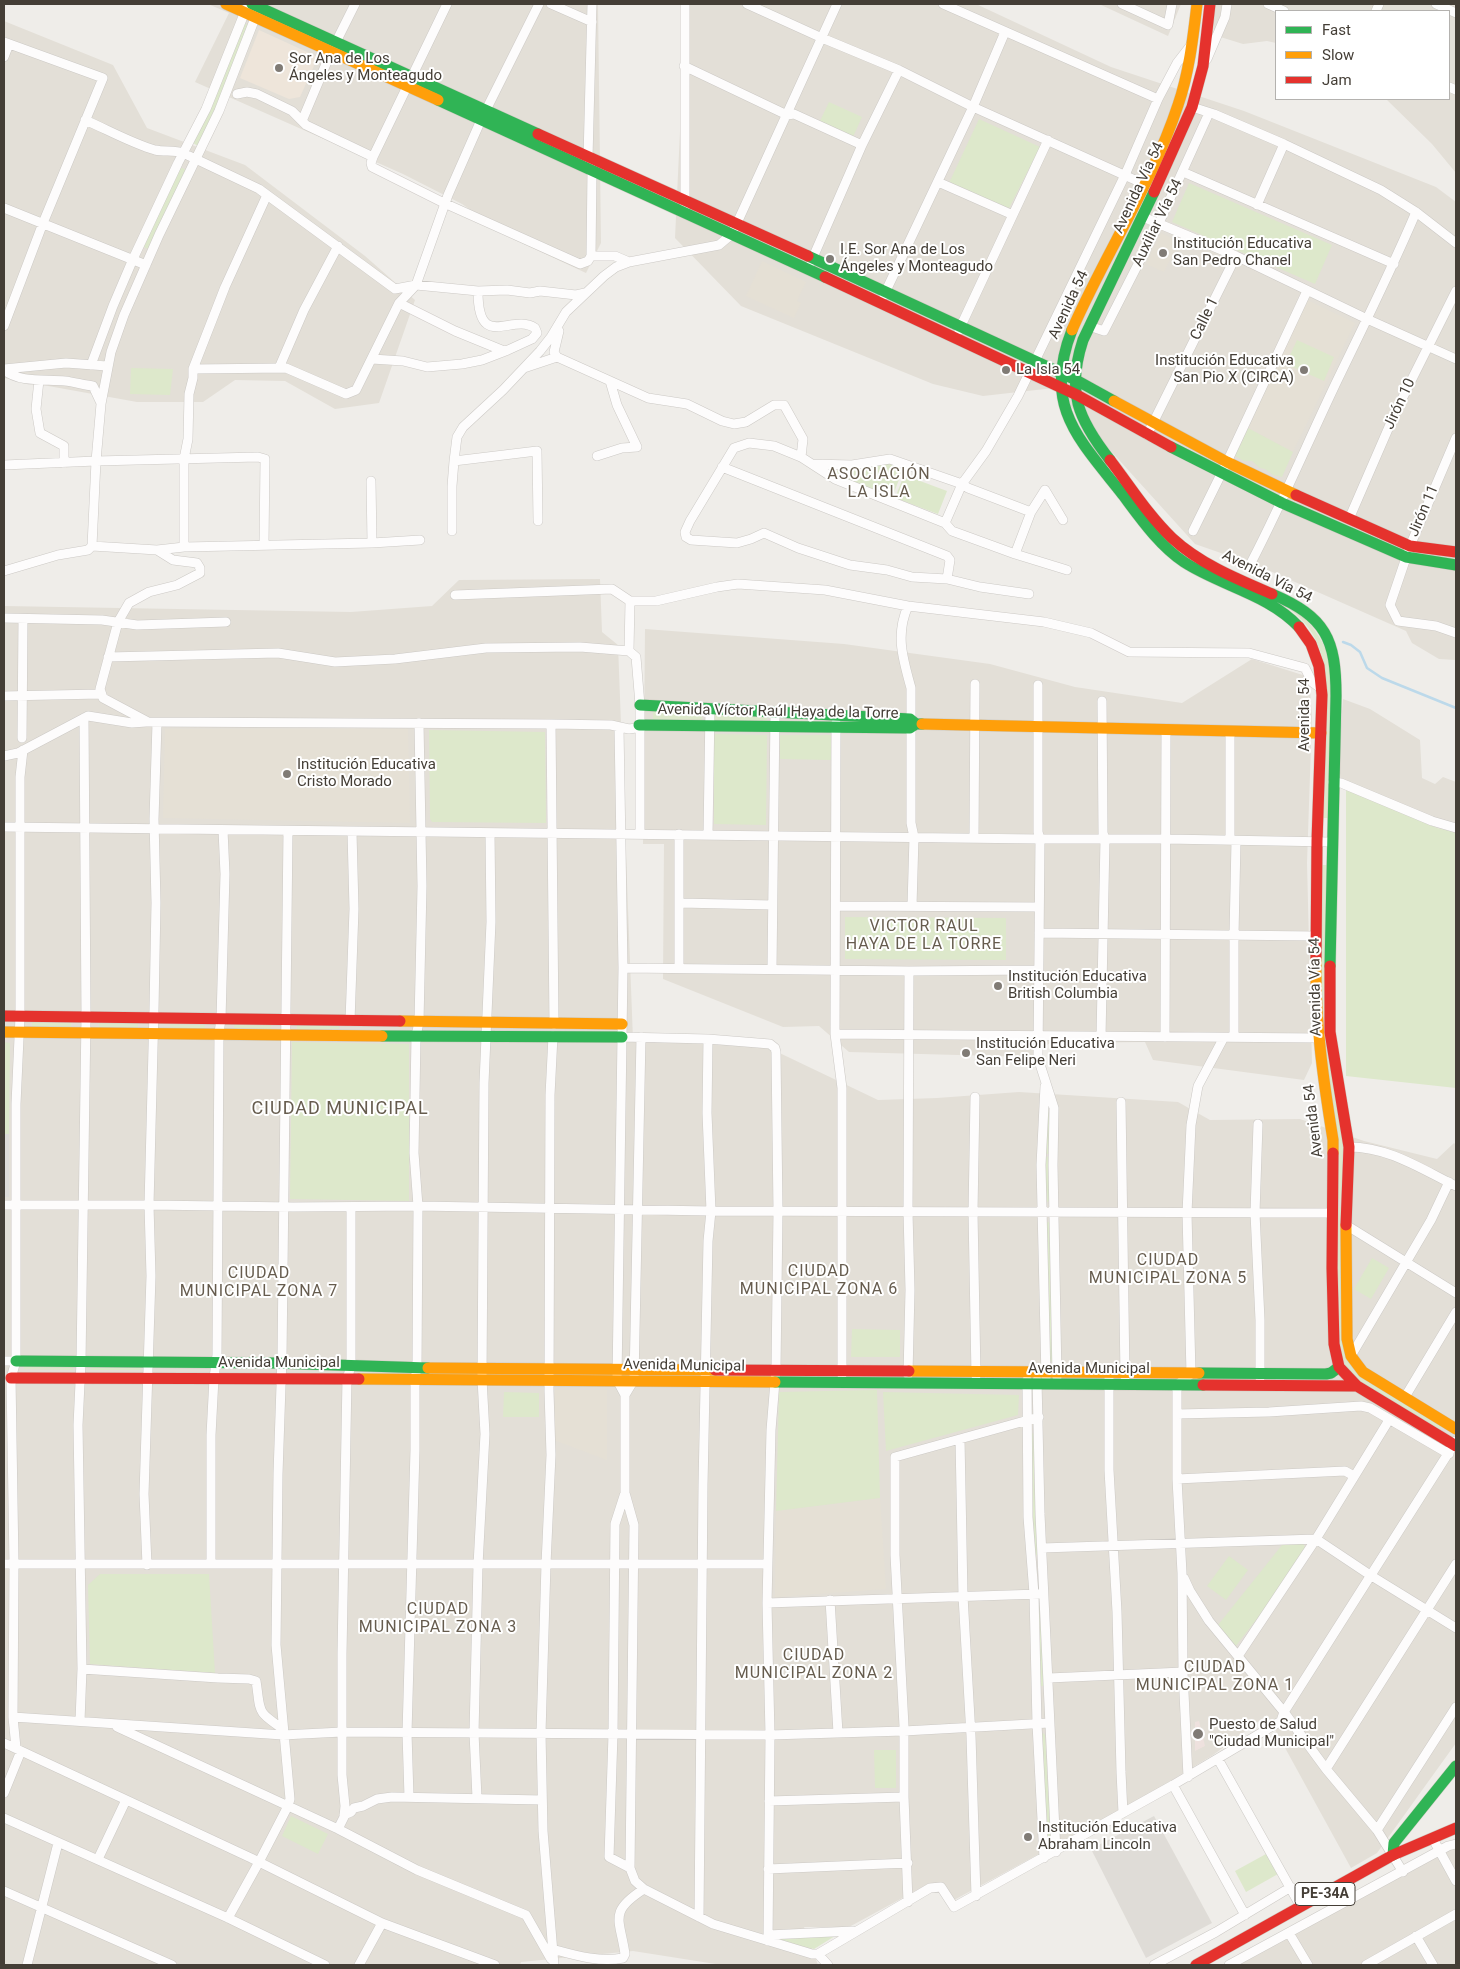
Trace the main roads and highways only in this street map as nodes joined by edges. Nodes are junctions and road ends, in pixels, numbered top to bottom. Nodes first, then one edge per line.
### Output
1 (226, 4) edge
2 (1197, 4) edge
3 (1210, 4) edge
4 (254, 8) edge
5 (484, 115) junction
6 (734, 229) junction
7 (810, 264) junction
8 (1063, 357) junction
9 (1034, 360) junction
10 (1062, 374) junction
11 (1076, 380) junction
12 (1062, 388) junction
13 (1077, 396) junction
14 (1350, 519) junction
15 (1344, 530) junction
16 (1456, 552) edge
17 (1456, 565) edge
18 (640, 704) road end
19 (912, 724) junction
20 (639, 725) road end
21 (1321, 733) junction
22 (4, 1016) edge
23 (622, 1024) road end
24 (4, 1032) edge
25 (622, 1037) road end
26 (10, 1361) edge
27 (1339, 1367) junction
28 (416, 1373) junction
29 (549, 1374) junction
30 (706, 1375) junction
31 (908, 1377) junction
32 (8, 1378) edge
33 (1125, 1379) junction
34 (1260, 1380) junction
35 (1356, 1386) junction
36 (1456, 1429) edge
37 (1454, 1446) edge
38 (1456, 1766) edge
39 (1456, 1828) edge
40 (1393, 1855) junction
41 (1196, 1965) edge

1 - 4 main road
2 - 8 main road, Avenida 54
3 - 11 main road, Avenida Vía 54
4 - 5 main road
5 - 6 main road
5 - 6 main road
6 - 7 main road
7 - 9 main road
7 - 12 main road
8 - 9 main road
8 - 10 main road, Avenida 54
9 - 10 main road
10 - 11 main road
10 - 12 main road, Avenida 54
11 - 13 main road, Avenida Vía 54
11 - 14 main road
12 - 13 main road
12 - 21 main road, Avenida 54
13 - 15 main road
13 - 36 main road, Avenida Vía 54
14 - 15 main road
14 - 16 main road
15 - 17 main road
18 - 19 main road, Avenida Víctor Raúl Haya de la Torre
19 - 20 main road, Avenida Víctor Raúl Haya de la Torre
19 - 21 main road
21 - 27 main road, Avenida 54
22 - 23 main road
24 - 25 main road
26 - 28 main road, Avenida Municipal
27 - 34 main road, Avenida Municipal
27 - 35 main road
28 - 29 main road, Avenida Municipal
28 - 32 main road, Avenida Municipal
29 - 30 main road, Avenida Municipal
29 - 30 main road, Avenida Municipal
30 - 31 main road, Avenida Municipal
30 - 31 main road, Avenida Municipal
31 - 33 main road, Avenida Municipal
33 - 34 main road, Avenida Municipal
33 - 34 main road, Avenida Municipal
34 - 35 main road, Avenida Municipal
35 - 37 main road
38 - 40 main road
39 - 40 main road, PE-34A
40 - 41 main road, PE-34A

